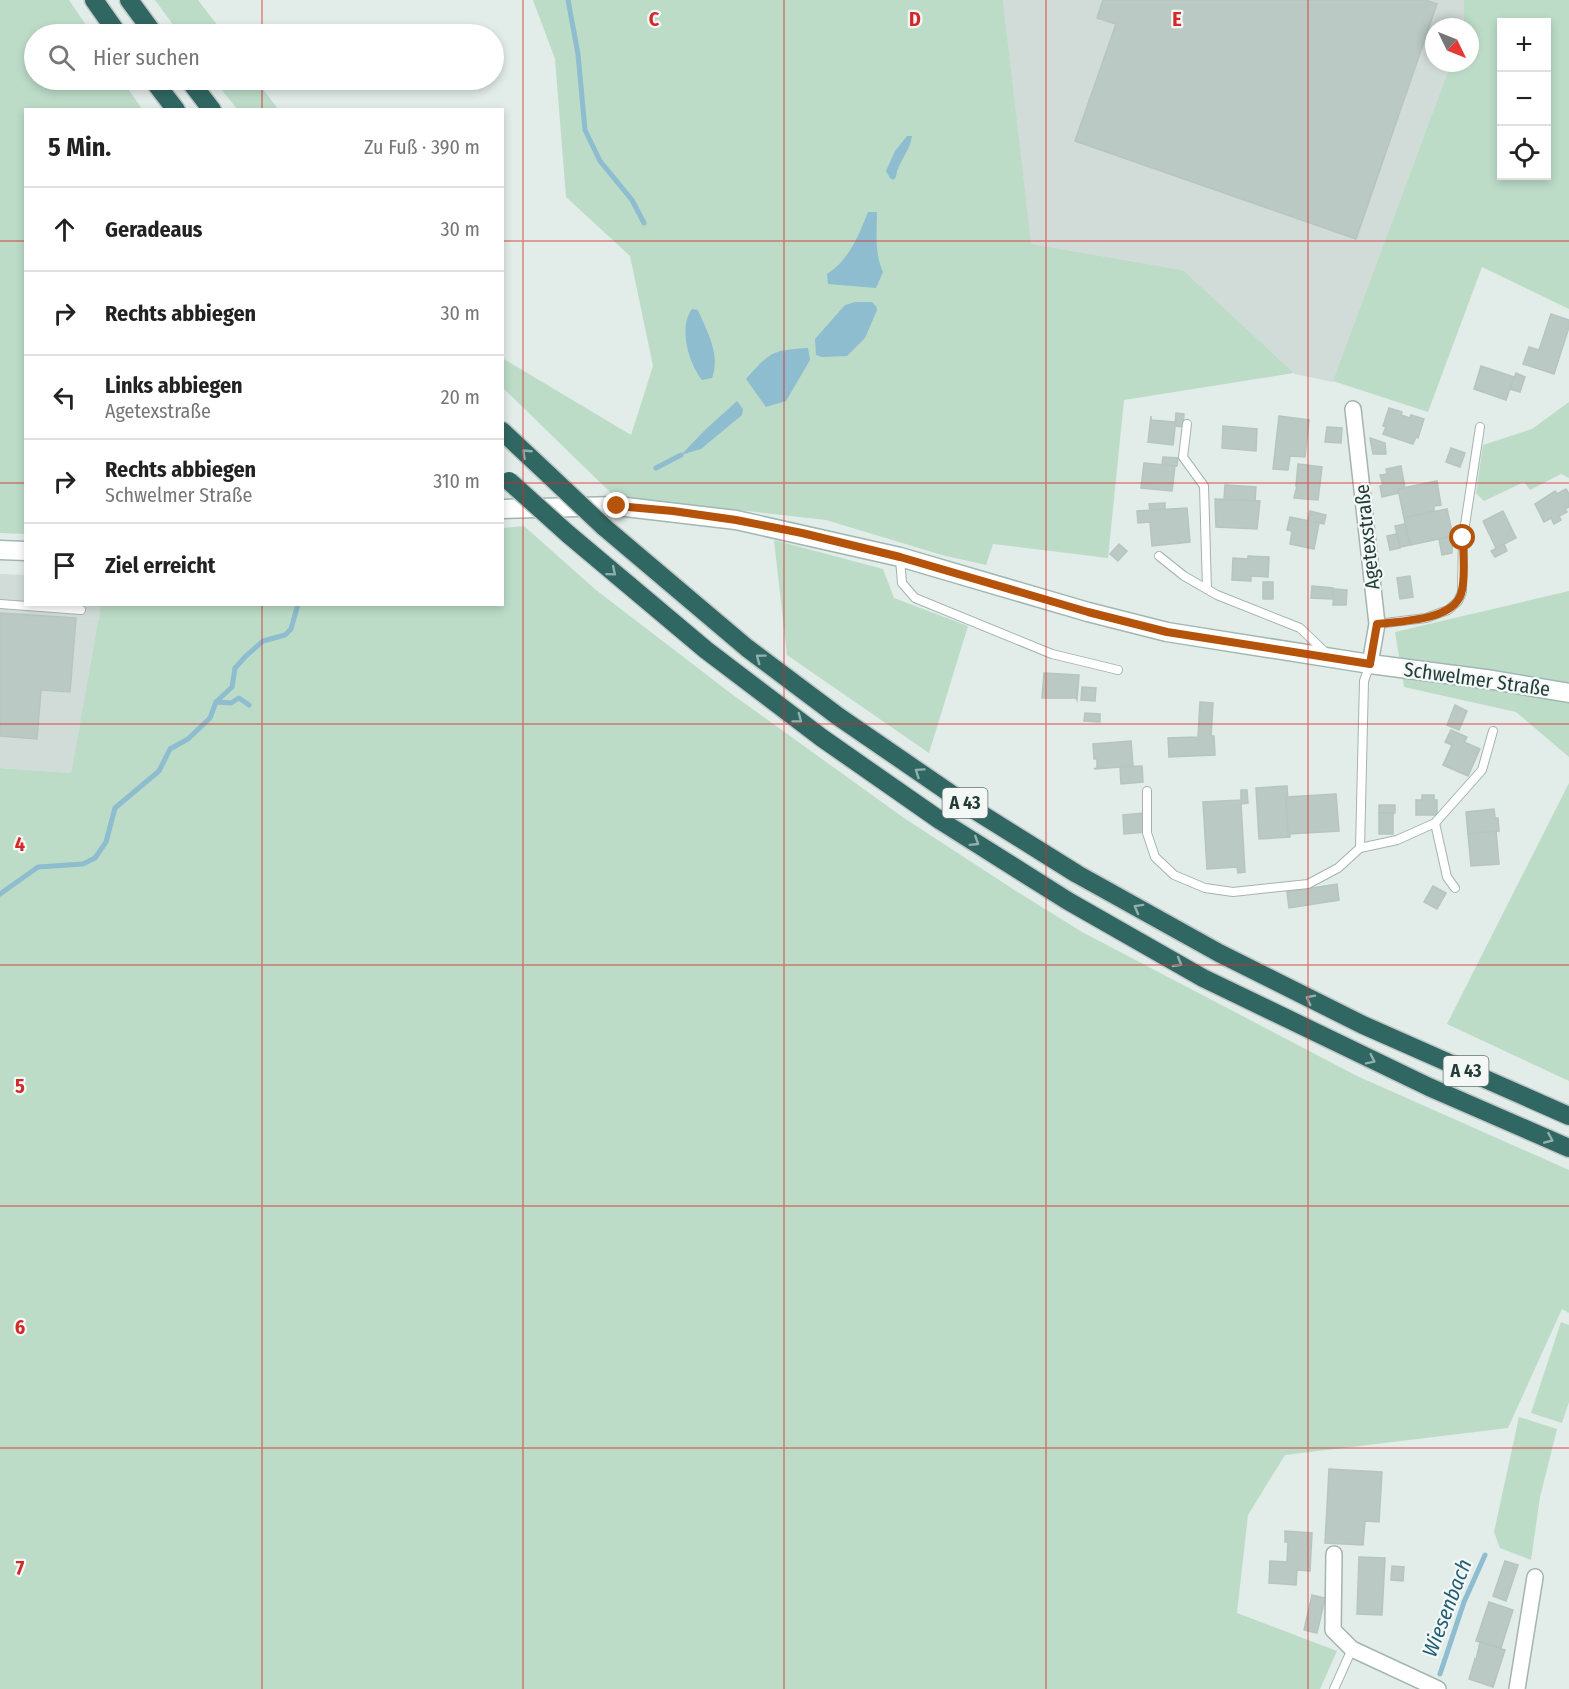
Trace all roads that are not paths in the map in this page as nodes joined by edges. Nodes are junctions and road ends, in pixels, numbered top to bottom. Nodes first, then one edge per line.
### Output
1 (94, 0) edge
2 (129, 0) edge
3 (111, 24) edge
4 (147, 24) edge
5 (161, 90) edge
6 (197, 90) edge
7 (174, 108) edge
8 (210, 108) edge
9 (1353, 409) dead end
10 (1187, 424) dead end
11 (1480, 427) dead end
12 (504, 433) edge
13 (506, 478) edge
14 (504, 509) edge
15 (0, 550) edge
16 (24, 551) edge
17 (1159, 556) dead end
18 (900, 557) junction
19 (1207, 589) junction
20 (0, 604) edge
21 (24, 606) edge
22 (27, 606) edge
23 (81, 610) dead end
24 (1377, 624) junction
25 (1330, 658) junction
26 (1370, 664) junction
27 (1118, 670) dead end
28 (1569, 693) edge
29 (1493, 731) dead end
30 (1147, 791) dead end
31 (1435, 823) junction
32 (1360, 848) junction
33 (1455, 888) dead end
34 (1569, 1116) edge
35 (1569, 1148) edge
36 (1334, 1554) dead end
37 (1535, 1577) dead end
38 (1352, 1649) junction
39 (1334, 1689) edge
40 (1438, 1689) edge
41 (1517, 1689) edge

1 - 3 highway
2 - 4 highway
5 - 7 highway
6 - 8 highway
9 - 24 street, Agetexstraße
10 - 19 lane
11 - 24 lane
34 -> 12 highway, A 43, bridge
13 -> 35 highway, A 43, bridge
14 - 18 main road, Schwelmer Straße
15 - 16 main road
17 - 19 lane
18 - 25 main road, Schwelmer Straße
18 - 27 lane
19 - 25 lane
20 - 21 lane
22 - 23 lane
24 - 26 street, Agetexstraße
25 - 26 main road, Schwelmer Straße
26 - 28 main road, Schwelmer Straße
26 - 32 lane
29 - 31 lane
30 - 32 lane
31 - 32 lane
31 - 33 lane
36 - 38 street
37 - 41 street
38 - 39 lane
38 - 40 street

